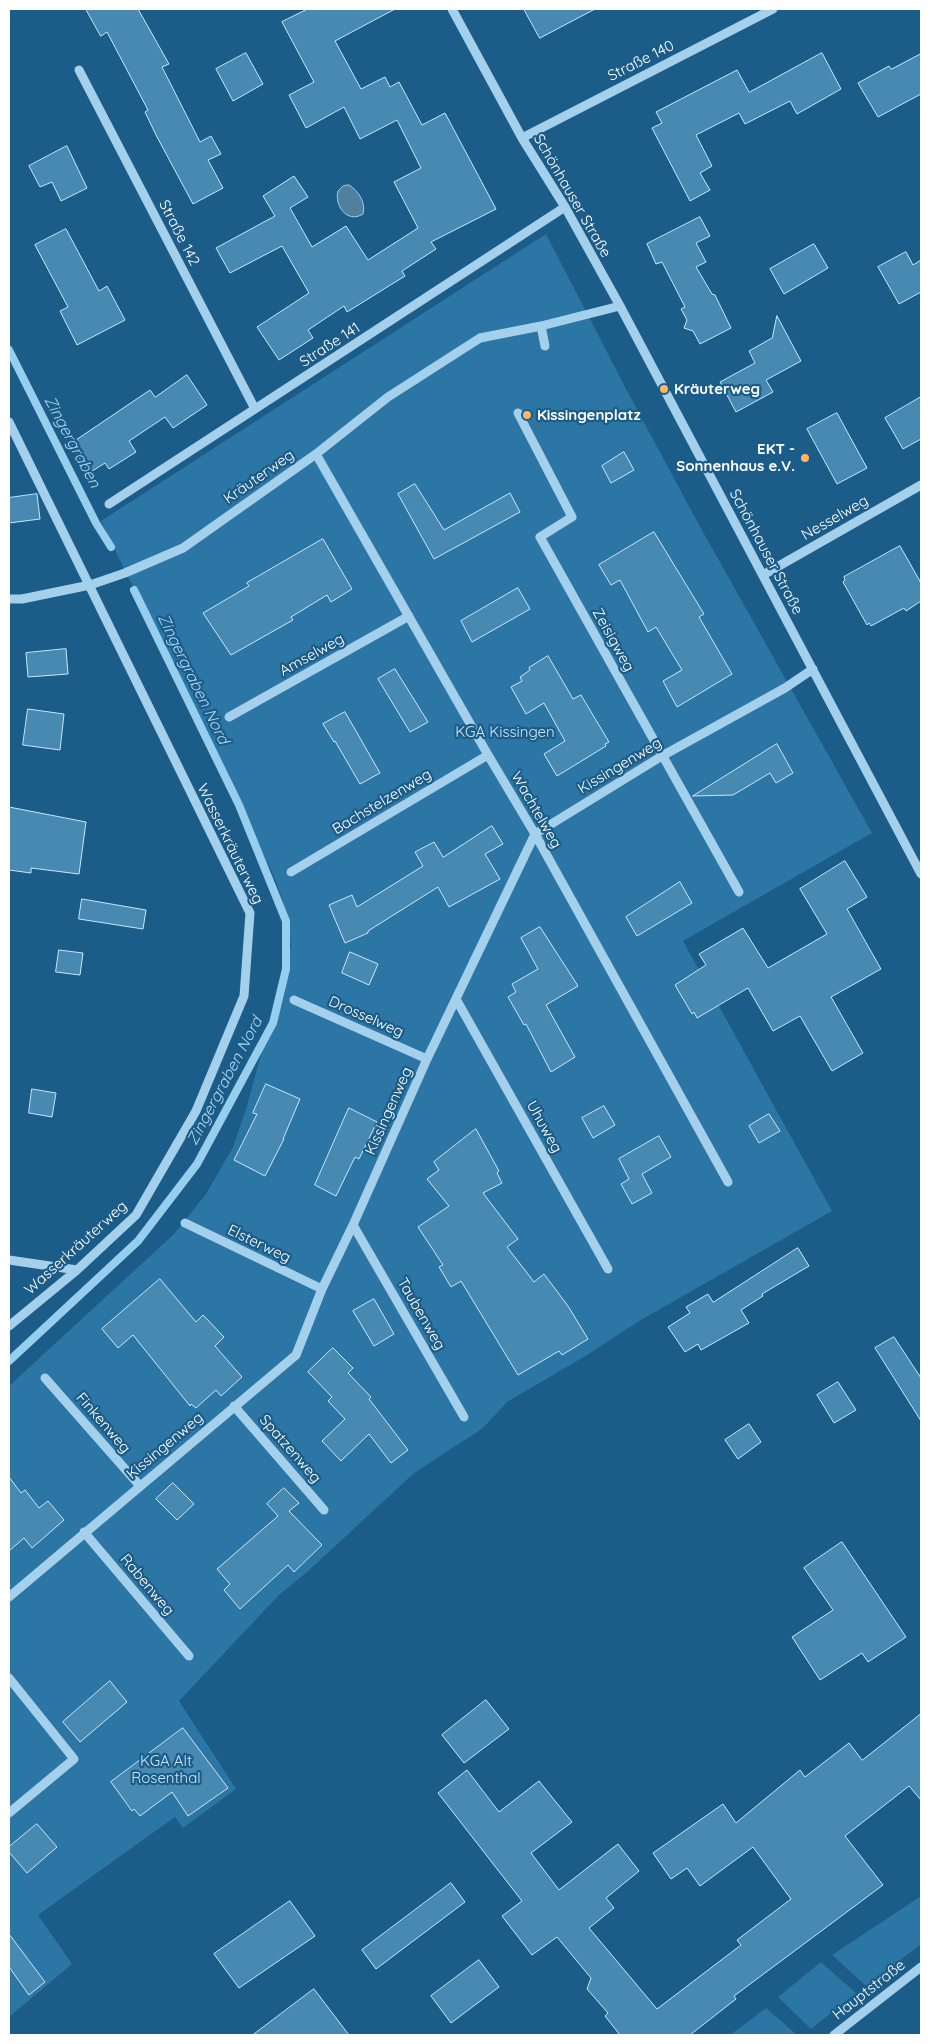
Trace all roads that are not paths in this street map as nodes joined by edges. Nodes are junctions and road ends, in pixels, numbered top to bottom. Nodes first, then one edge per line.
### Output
1 (452, 9) edge
2 (773, 9) edge
3 (79, 70) dead end
4 (522, 138) junction
5 (565, 207) junction
6 (620, 306) junction
7 (541, 326) junction
8 (545, 346) dead end
9 (255, 409) junction
10 (518, 413) dead end
11 (9, 422) edge
12 (316, 454) junction
13 (921, 485) edge
14 (109, 504) dead end
15 (762, 575) junction
16 (90, 585) junction
17 (9, 599) edge
18 (409, 616) junction
19 (814, 669) junction
20 (229, 717) dead end
21 (488, 755) junction
22 (662, 756) junction
23 (535, 834) junction
24 (291, 872) dead end
25 (921, 874) edge
26 (739, 892) dead end
27 (456, 999) junction
28 (294, 1000) dead end
29 (427, 1059) junction
30 (728, 1182) dead end
31 (184, 1223) dead end
32 (353, 1224) junction
33 (9, 1260) edge
34 (77, 1270) junction
35 (608, 1270) dead end
36 (322, 1289) junction
37 (9, 1326) edge
38 (45, 1378) dead end
39 (234, 1406) junction
40 (464, 1416) dead end
41 (140, 1486) junction
42 (324, 1510) dead end
43 (84, 1532) junction
44 (9, 1597) edge
45 (189, 1656) dead end
46 (9, 1678) edge
47 (9, 1813) edge
48 (921, 1967) edge
49 (834, 2035) edge

1 - 4 street, Schönhauser Straße
2 - 4 street, Straße 140
3 - 9 street, Straße 142
4 - 5 street, Schönhauser Straße
5 - 6 street, Schönhauser Straße
5 - 9 street, Straße 141
6 - 7 street, Kräuterweg
6 - 15 street, Schönhauser Straße
7 - 8 street
7 - 12 street, Kräuterweg
9 - 14 street, Straße 141
10 - 22 street, Zeisigweg
11 - 16 street, Wasserkräuterweg
12 - 16 street, Kräuterweg
12 - 18 street, Wachtelweg
13 - 15 street, Nesselweg
15 - 19 street, Schönhauser Straße
16 - 17 street, Kräuterweg
16 - 34 street, Wasserkräuterweg
18 - 20 street, Amselweg
18 - 21 street, Wachtelweg
19 - 22 street, Kissingenweg
19 - 25 street, Schönhauser Straße
21 - 23 street, Wachtelweg
21 - 24 street, Bachstelzenweg
22 - 23 street, Kissingenweg
22 - 26 street, Zeisigweg
23 - 27 street, Kissingenweg
23 - 30 street, Wachtelweg
27 - 29 street, Kissingenweg
27 - 35 street, Uhuweg
28 - 29 street, Drosselweg
29 - 32 street, Kissingenweg
31 - 36 street, Elsterweg
32 - 36 street, Kissingenweg
32 - 40 street, Taubenweg
33 - 34 street
34 - 37 street, Wasserkräuterweg
36 - 39 street, Kissingenweg
38 - 41 street, Finkenweg
39 - 41 street, Kissingenweg
39 - 42 street, Spatzenweg
41 - 43 street, Kissingenweg
43 - 44 street, Kissingenweg
43 - 45 street, Rabenweg
46 - 47 street
48 - 49 street, Hauptstraße

